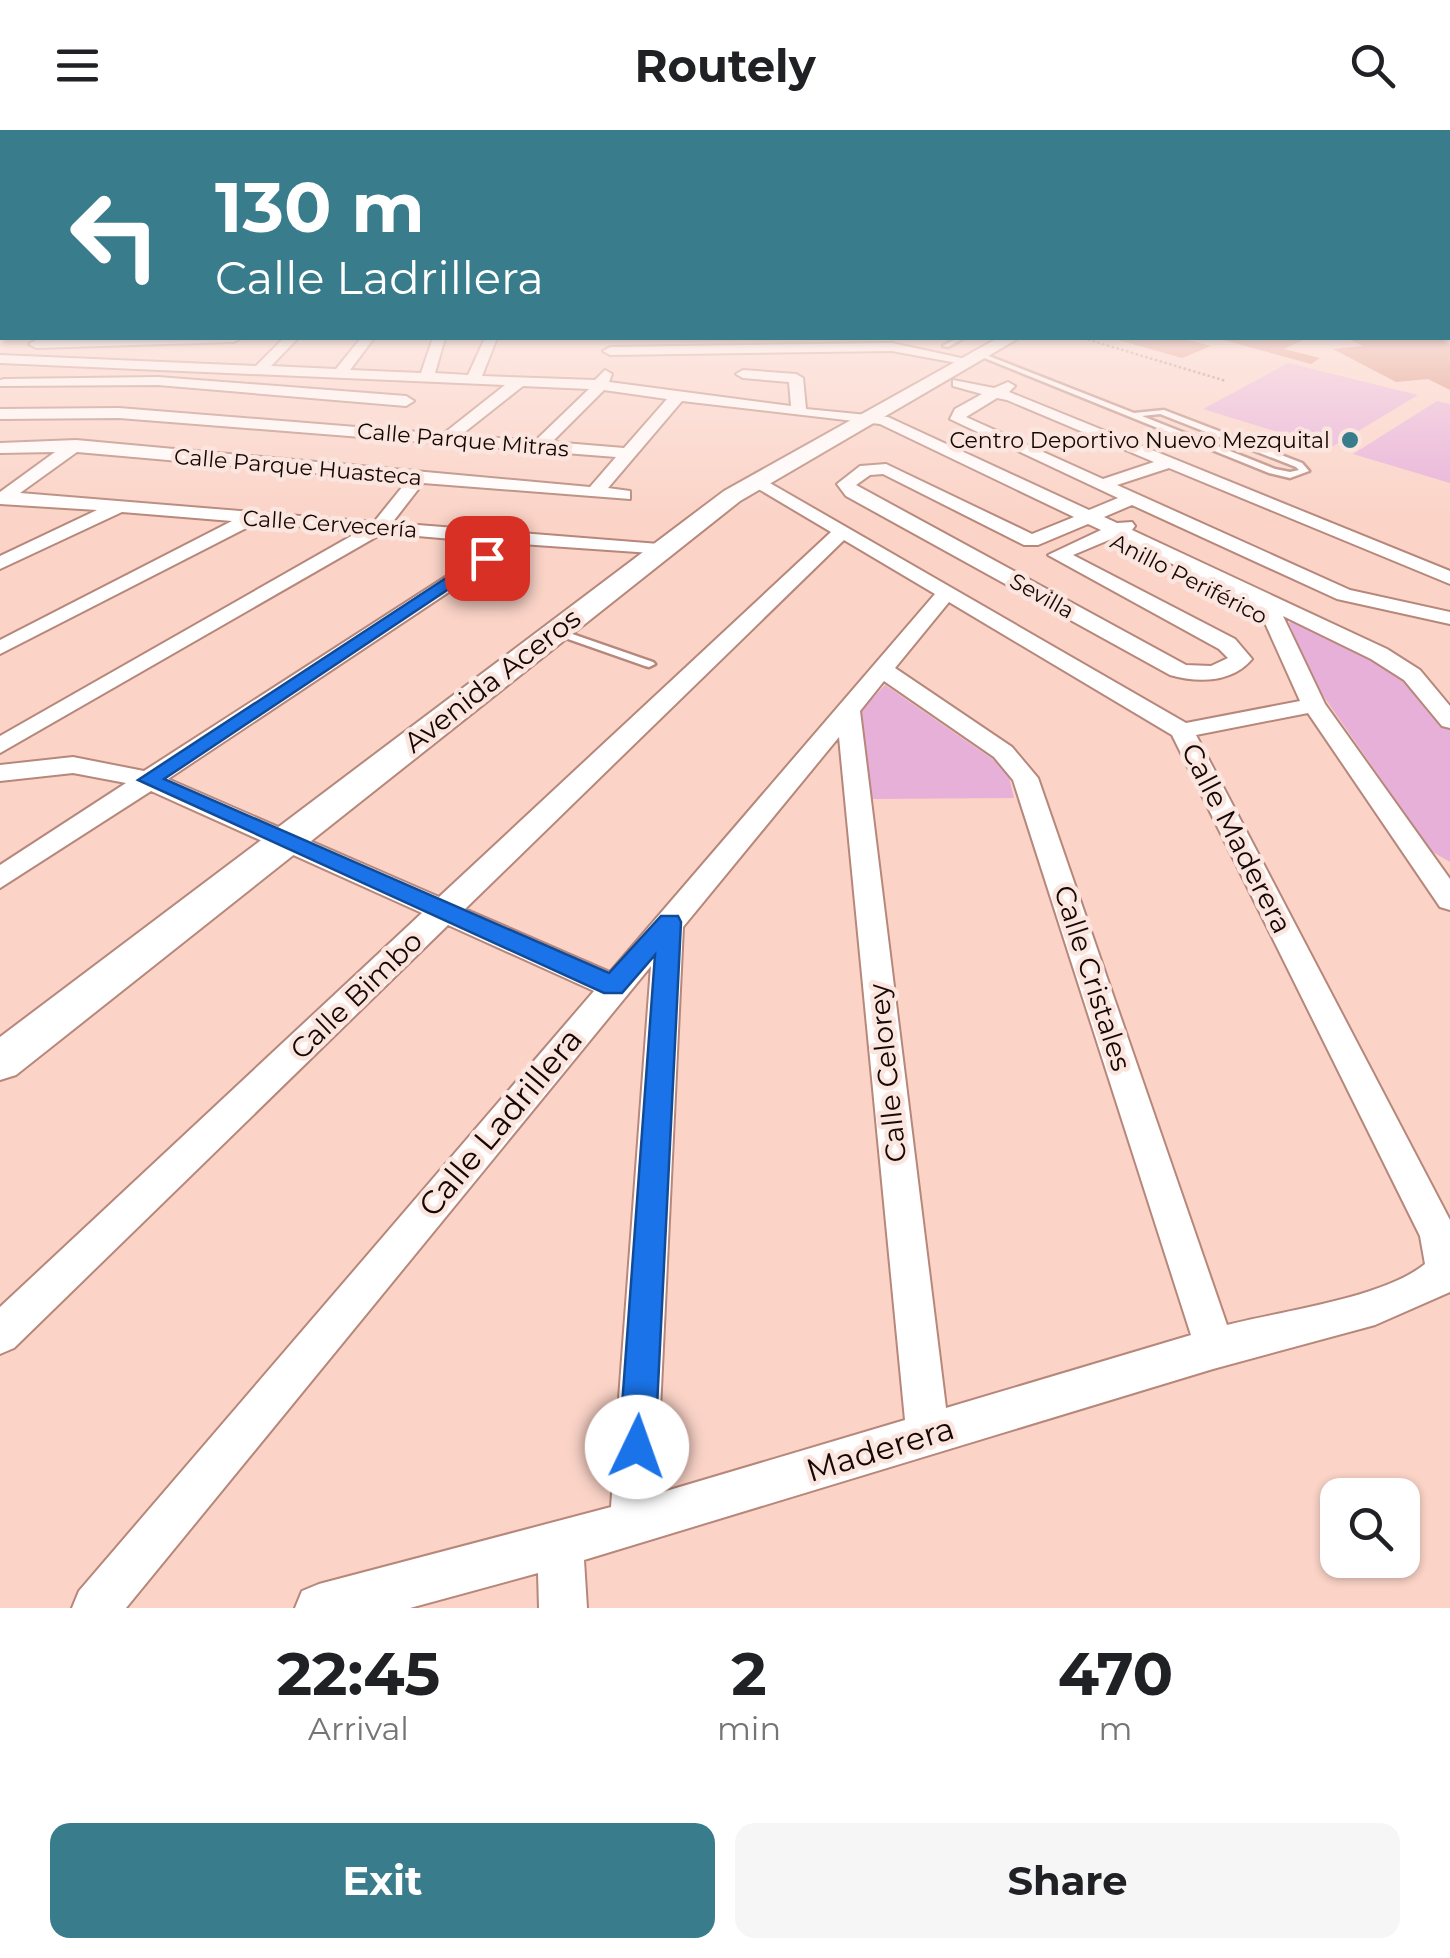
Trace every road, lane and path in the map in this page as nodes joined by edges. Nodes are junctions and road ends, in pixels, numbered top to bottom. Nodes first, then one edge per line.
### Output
1 (120, 382) edge
2 (157, 382) edge
3 (170, 382) edge
4 (428, 382) edge
5 (519, 382) edge
6 (540, 382) edge
7 (602, 382) edge
8 (660, 382) edge
9 (744, 382) edge
10 (796, 382) edge
11 (919, 382) edge
12 (993, 382) edge
13 (1037, 382) edge
14 (2, 385) edge
15 (601, 385) junction
16 (1002, 389) junction
17 (660, 390) junction
18 (680, 393) junction
19 (406, 401) junction
20 (746, 404) junction
21 (119, 412) junction
22 (799, 413) junction
23 (0, 414) edge
24 (1135, 416) junction
25 (857, 419) junction
26 (364, 432) junction
27 (446, 439) junction
28 (540, 446) junction
29 (73, 447) junction
30 (0, 448) edge
31 (626, 453) junction
32 (1169, 462) junction
33 (420, 477) junction
34 (756, 480) junction
35 (1101, 485) junction
36 (596, 491) junction
37 (624, 496) dead end
38 (2, 498) edge
39 (1132, 500) junction
40 (118, 507) junction
41 (1160, 512) junction
42 (253, 518) junction
43 (1084, 520) junction
44 (379, 528) junction
45 (841, 532) junction
46 (1111, 533) junction
47 (518, 538) junction
48 (659, 550) junction
49 (0, 563) edge
50 (1450, 578) edge
51 (946, 593) junction
52 (1282, 616) junction
53 (1450, 618) edge
54 (555, 631) junction
55 (0, 648) edge
56 (649, 664) dead end
57 (883, 670) junction
58 (1440, 694) edge
59 (1314, 705) junction
60 (848, 710) junction
61 (1450, 720) edge
62 (1182, 731) junction
63 (0, 746) edge
64 (0, 772) edge
65 (148, 780) junction
66 (285, 840) junction
67 (0, 878) edge
68 (1445, 885) edge
69 (443, 913) junction
70 (669, 922) junction
71 (613, 986) junction
72 (0, 1062) edge
73 (1438, 1282) joint
74 (0, 1334) edge
75 (1215, 1348) junction
76 (928, 1435) junction
77 (632, 1524) junction
78 (560, 1543) junction
79 (382, 1600) edge
80 (96, 1608) edge
81 (319, 1608) edge
82 (563, 1608) edge

1 - 14 street
2 - 21 street
3 - 19 street
4 - 19 street
5 - 27 street
6 - 15 street, Anillo Periférico
7 - 15 street
8 - 17 street
9 - 20 street
10 - 22 street
11 - 25 street, Avenida Aceros
12 - 16 street
13 - 24 lane
15 - 17 street, Anillo Periférico
15 - 28 street
16 - 32 street
16 - 35 street
17 - 18 street, Anillo Periférico
18 - 20 street, Anillo Periférico
18 - 31 street
19 - 26 street
20 - 22 street, Anillo Periférico
21 - 23 street, Calle Parque Mitras
21 - 26 street, Calle Parque Mitras
21 - 29 street
22 - 25 street, Anillo Periférico
24 - 24 lane
25 - 34 street, Avenida Aceros
25 - 43 street, Anillo Periférico
26 - 27 street, Calle Parque Mitras
27 - 28 street, Calle Parque Mitras
28 - 31 street, Calle Parque Mitras
29 - 30 street, Calle Parque Huasteca
29 - 33 street, Calle Parque Huasteca
29 - 38 street
31 - 36 street
32 - 35 street
32 - 50 street
33 - 36 street, Calle Parque Huasteca
33 - 44 street
34 - 45 street, Calle Maderera
34 - 48 street, Avenida Aceros
35 - 39 street
36 - 37 street, Calle Parque Huasteca
38 - 40 street, Calle Cervecería
39 - 41 street
39 - 43 street
40 - 42 street, Calle Cervecería
40 - 49 street
41 - 46 street
41 - 53 street
42 - 44 street, Calle Cervecería
42 - 55 street
43 - 46 street, Anillo Periférico
43 - 46 street, Sevilla
44 - 47 street, Calle Cervecería
44 - 63 street
45 - 51 street, Calle Maderera
45 - 69 street, Calle Bimbo
46 - 52 street, Anillo Periférico
47 - 48 street, Calle Cervecería
47 - 65 street
48 - 54 street, Avenida Aceros
51 - 57 street, Calle Ladrillera
51 - 62 street, Calle Maderera
52 - 58 street, Anillo Periférico
52 - 59 street, Anillo Periférico
54 - 56 lane
54 - 66 street, Avenida Aceros
57 - 60 street, Calle Ladrillera
57 - 75 street, Calle Cristales
58 - 61 street, Anillo Periférico
59 - 62 street
59 - 68 street, Anillo Periférico
60 - 70 street, Calle Ladrillera
60 - 76 street, Calle Celorey
62 - 73 street, Calle Maderera
64 - 65 street
65 - 66 street
65 - 67 street
66 - 69 street
66 - 72 street, Avenida Aceros
69 - 71 street
69 - 74 street, Calle Bimbo
70 - 71 street, Calle Ladrillera
70 - 77 street
71 - 80 street, Calle Ladrillera
73 - 75 street, Maderera
75 - 76 street, Maderera
76 - 77 street, Maderera
77 - 78 street, Maderera
78 - 79 street, Maderera
78 - 82 street
79 - 81 street, Maderera

